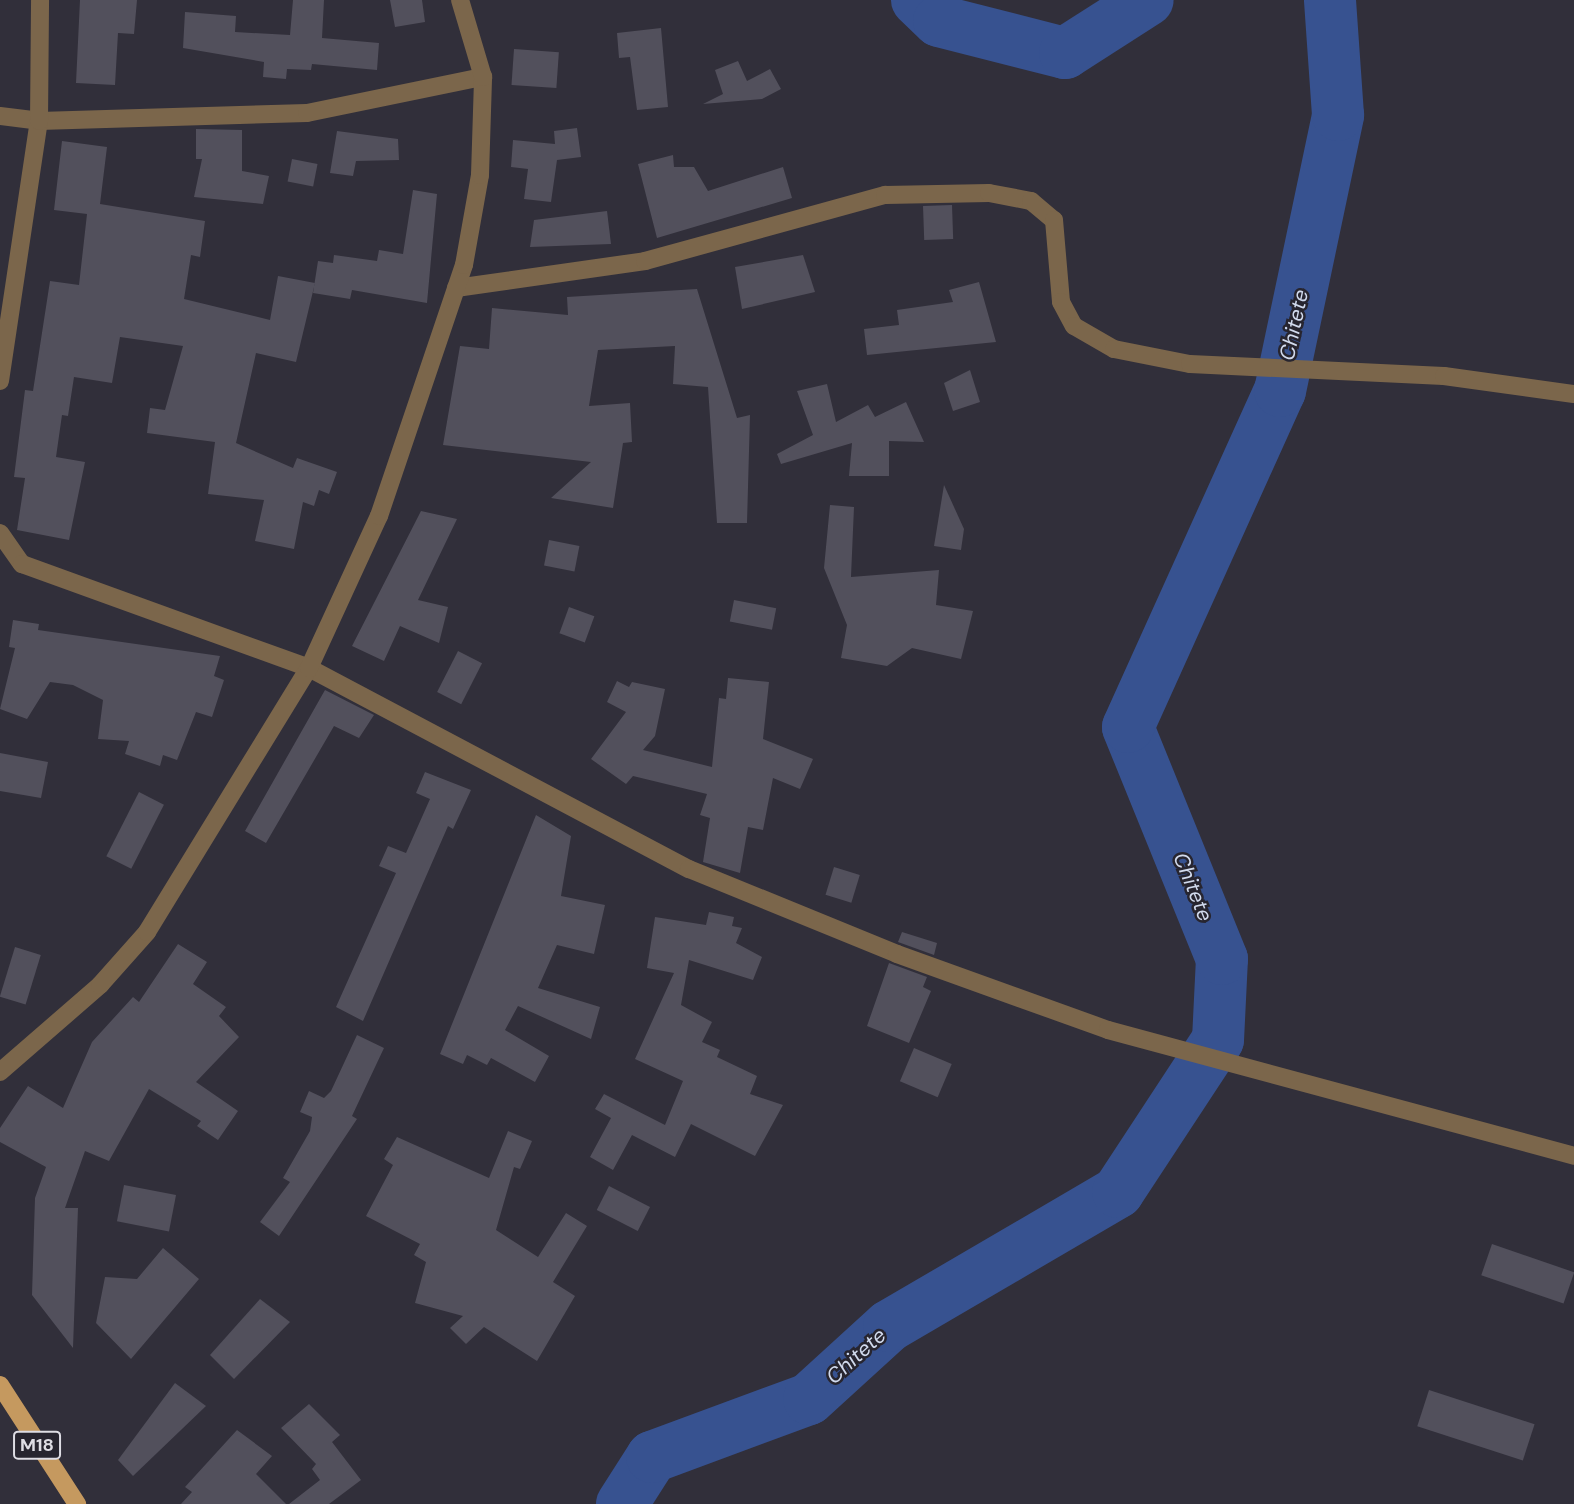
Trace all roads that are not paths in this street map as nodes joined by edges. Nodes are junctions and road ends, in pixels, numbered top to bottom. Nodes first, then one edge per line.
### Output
1 (40, 0) edge
2 (460, 0) edge
3 (483, 77) junction
4 (0, 116) edge
5 (39, 121) junction
6 (456, 288) junction
7 (0, 381) edge
8 (1574, 394) edge
9 (0, 533) edge
10 (309, 668) junction
11 (0, 1072) edge
12 (1574, 1156) edge
13 (0, 1385) edge
14 (77, 1504) edge

1 - 5 street
2 - 3 street
3 - 5 street
3 - 6 street
4 - 5 street
5 - 7 street
6 - 8 street
6 - 10 street
9 - 10 street
10 - 11 street
10 - 12 street
13 - 14 main road, M18

